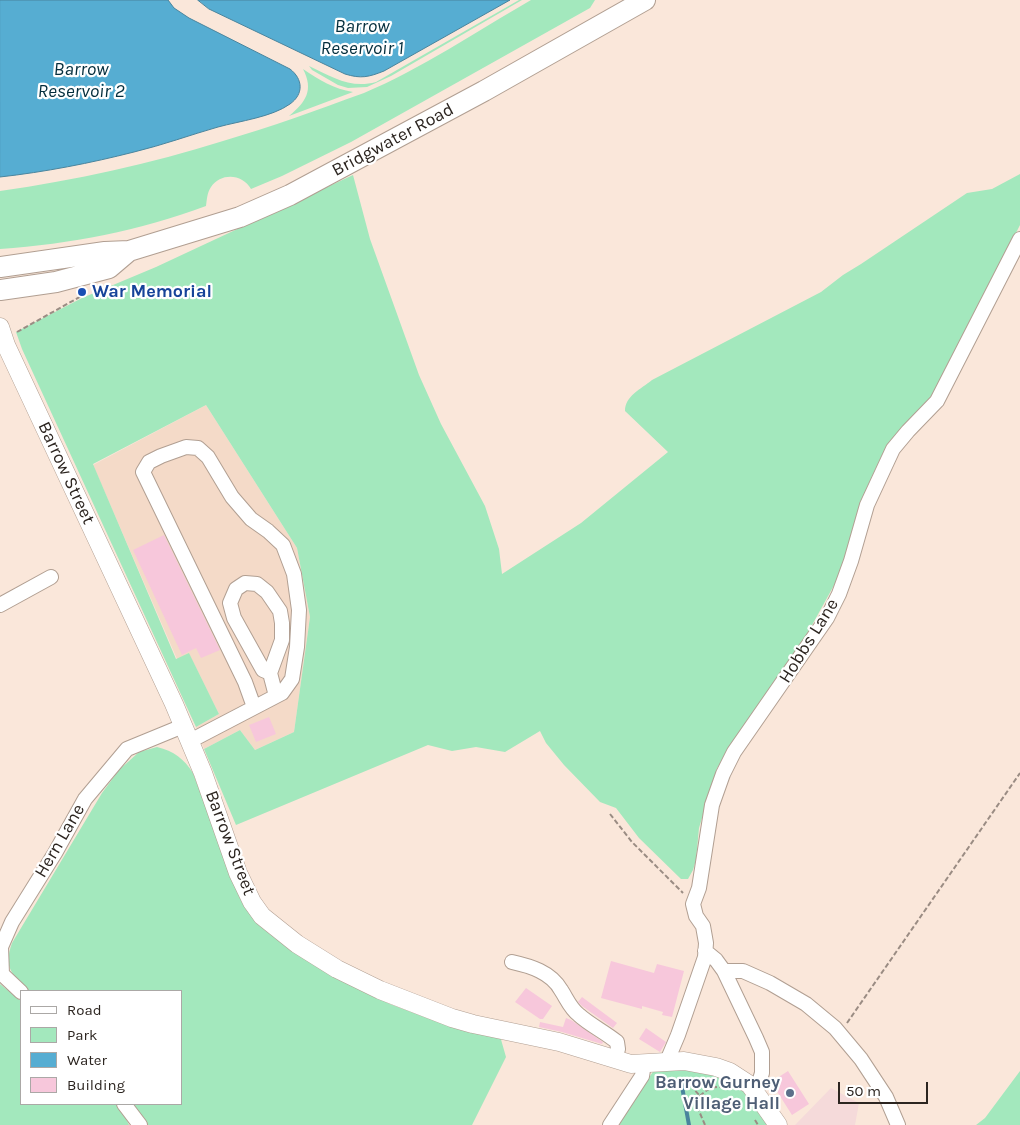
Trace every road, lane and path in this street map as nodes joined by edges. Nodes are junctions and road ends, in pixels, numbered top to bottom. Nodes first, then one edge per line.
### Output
1 (645, 0) edge
2 (1020, 239) edge
3 (129, 252) junction
4 (4, 264) edge
5 (79, 277) junction
6 (0, 282) edge
7 (0, 290) edge
8 (2, 333) edge
9 (52, 577) dead end
10 (0, 605) edge
11 (270, 673) junction
12 (276, 696) junction
13 (254, 707) junction
14 (187, 734) junction
15 (1020, 773) edge
16 (610, 814) dead end
17 (693, 904) junction
18 (6, 925) edge
19 (705, 951) junction
20 (512, 962) dead end
21 (724, 971) junction
22 (20, 991) edge
23 (840, 1033) junction
24 (615, 1060) junction
25 (675, 1061) junction
26 (644, 1064) junction
27 (733, 1092) dead end
28 (756, 1092) junction
29 (700, 1096) junction
30 (125, 1105) edge
31 (754, 1118) dead end
32 (140, 1125) edge
33 (610, 1125) edge
34 (705, 1125) edge
35 (758, 1125) edge
36 (778, 1125) edge
37 (898, 1125) edge

1 - 3 highway, Bridgwater Road
2 - 17 street, Hobbs Lane
3 - 4 highway, Bridgwater Road
3 - 5 highway, Bridgwater Road
4 - 6 highway
5 - 7 highway, Bridgwater Road
5 - 8 path
8 - 14 main road, Barrow Street
9 - 10 street
11 - 11 street
11 - 12 street
12 - 13 street, Hern Lane
12 - 13 street
13 - 14 street, Hern Lane
14 - 18 street, Hern Lane
14 - 24 main road, Barrow Street
15 - 23 path
16 - 17 path
17 - 19 street
18 - 22 street, Hern Lane
19 - 21 street
19 - 25 street
20 - 24 street
21 - 23 street
21 - 28 street
23 - 37 street
24 - 26 main road, Barrow Street
25 - 26 main road, Barrow Street
25 - 28 main road, Barrow Street
25 - 29 path
26 - 33 street
27 - 29 path
28 - 36 main road, Barrow Street
29 - 34 path
30 - 32 street
31 - 35 path

